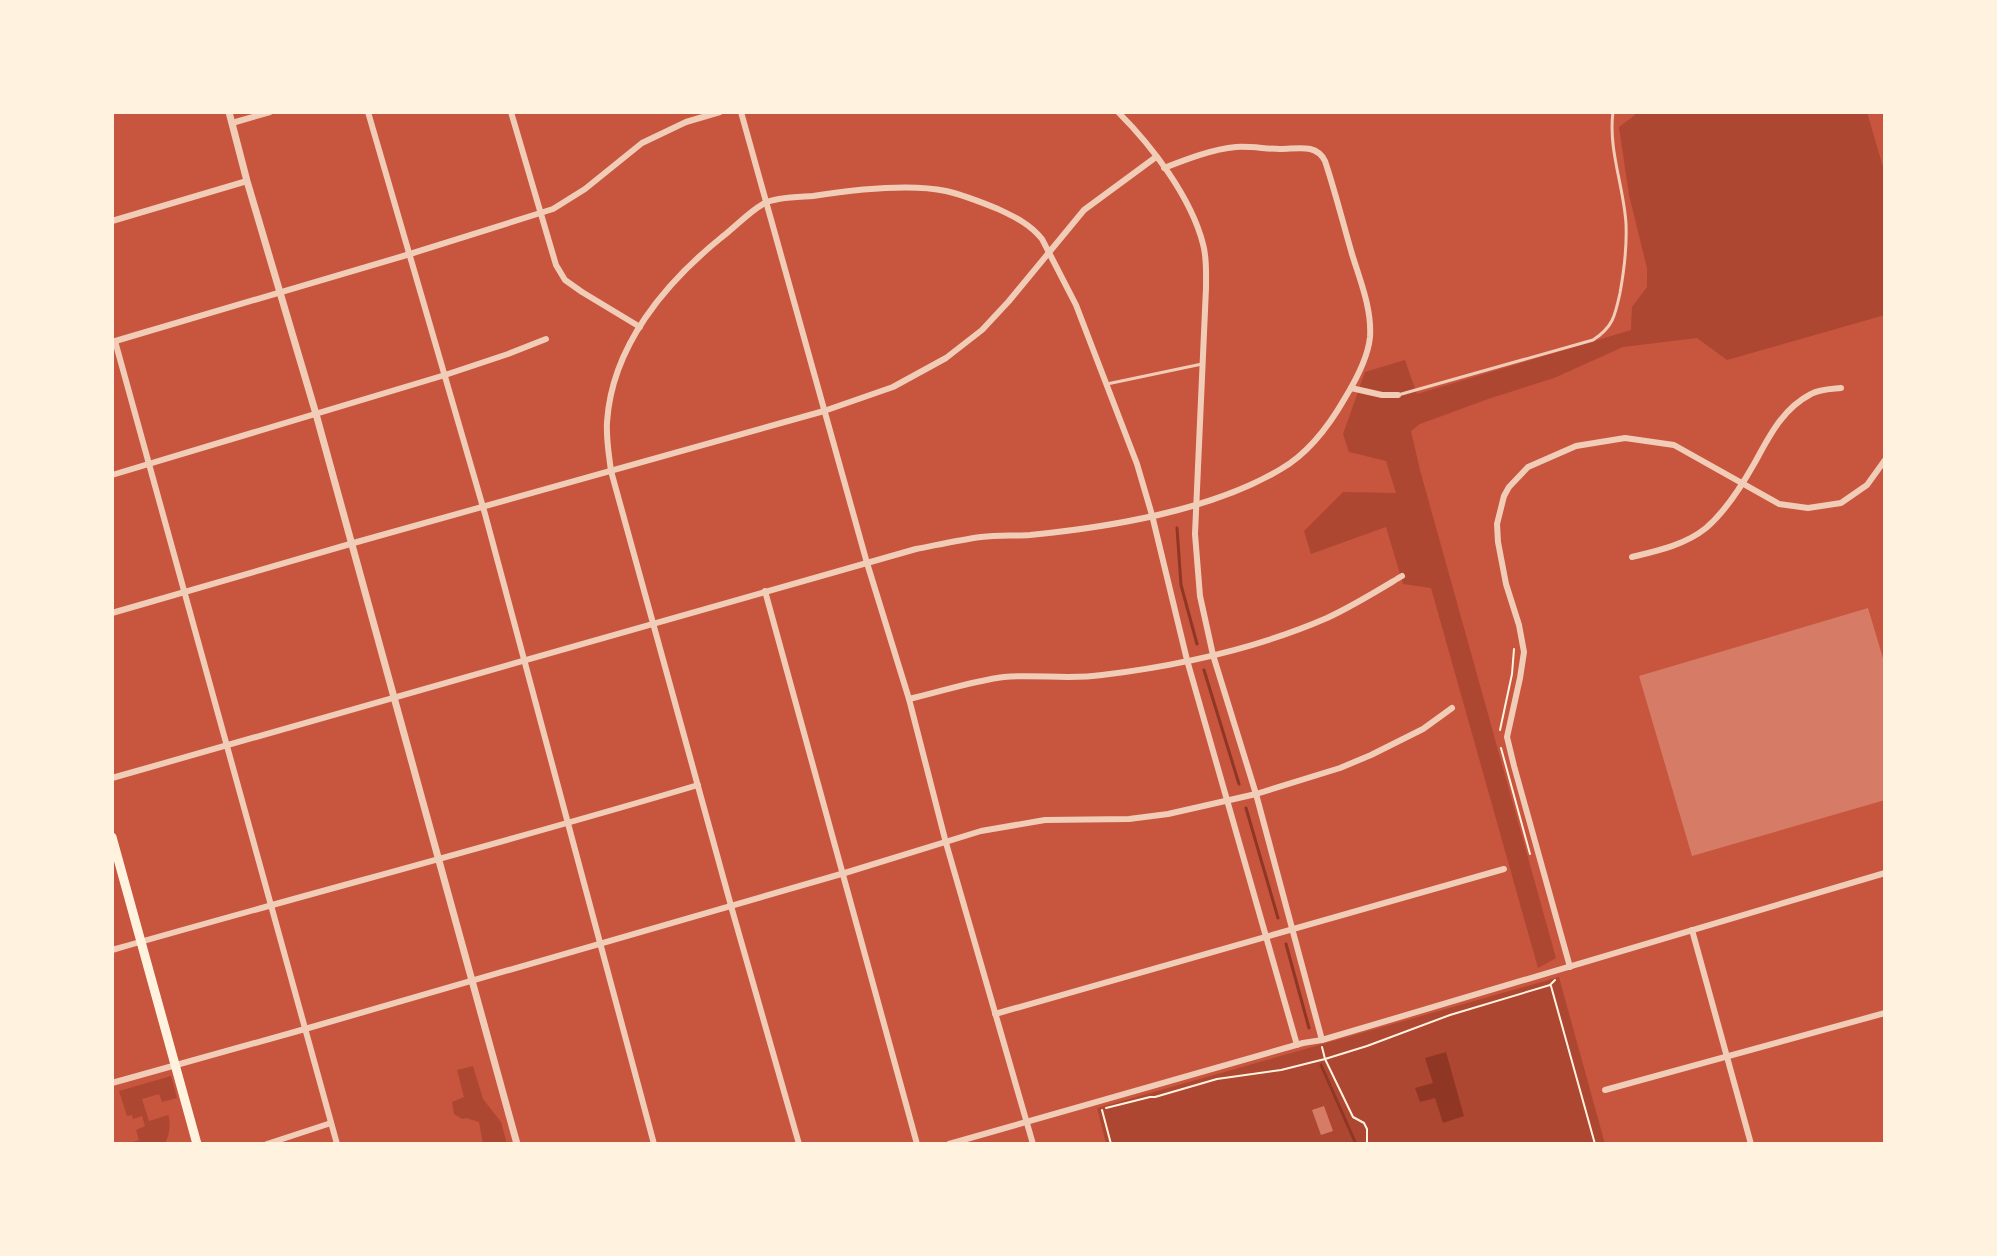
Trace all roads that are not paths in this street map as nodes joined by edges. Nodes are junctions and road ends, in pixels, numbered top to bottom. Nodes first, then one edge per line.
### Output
1 (229, 112) edge
2 (270, 112) edge
3 (368, 112) edge
4 (511, 112) edge
5 (720, 112) edge
6 (741, 112) edge
7 (1118, 112) edge
8 (1613, 112) edge
9 (232, 123) junction
10 (1156, 157) junction
11 (1164, 168) junction
12 (247, 181) junction
13 (766, 202) junction
14 (540, 213) junction
15 (112, 221) edge
16 (1050, 252) junction
17 (410, 254) junction
18 (280, 293) junction
19 (640, 327) junction
20 (546, 339) dead end
21 (114, 342) edge
22 (1203, 364) junction
23 (445, 375) junction
24 (1107, 384) junction
25 (1351, 388) junction
26 (1841, 388) dead end
27 (1398, 395) joint
28 (824, 411) junction
29 (316, 414) junction
30 (1885, 460) edge
31 (150, 464) junction
32 (611, 471) junction
33 (112, 475) edge
34 (1742, 484) junction
35 (1196, 506) junction
36 (482, 507) junction
37 (1152, 515) junction
38 (350, 544) junction
39 (1632, 557) dead end
40 (867, 563) junction
41 (1402, 576) dead end
42 (765, 591) junction
43 (185, 592) junction
44 (112, 613) edge
45 (654, 623) junction
46 (1213, 655) junction
47 (525, 660) junction
48 (1187, 660) junction
49 (393, 698) junction
50 (909, 699) junction
51 (1452, 708) dead end
52 (226, 745) junction
53 (112, 778) edge
54 (698, 785) junction
55 (1256, 794) junction
56 (1227, 800) junction
57 (568, 823) junction
58 (112, 837) edge
59 (946, 843) junction
60 (438, 858) junction
61 (1504, 869) dead end
62 (1885, 873) edge
63 (843, 874) junction
64 (271, 904) junction
65 (730, 905) junction
66 (1292, 930) junction
67 (1692, 930) junction
68 (1267, 935) junction
69 (141, 942) junction
70 (600, 943) junction
71 (112, 950) edge
72 (1570, 967) junction
73 (471, 980) junction
74 (1885, 1013) edge
75 (995, 1014) junction
76 (305, 1029) junction
77 (1322, 1040) junction
78 (1297, 1045) junction
79 (1726, 1057) junction
80 (175, 1064) junction
81 (112, 1083) edge
82 (1605, 1090) dead end
83 (331, 1123) junction
84 (1027, 1123) junction
85 (197, 1144) edge
86 (267, 1144) edge
87 (337, 1144) edge
88 (517, 1144) edge
89 (654, 1144) edge
90 (799, 1144) edge
91 (917, 1144) edge
92 (949, 1144) edge
93 (1033, 1144) edge
94 (1751, 1144) edge

1 - 9 street
2 - 9 street
3 - 17 street
4 - 14 street
5 - 14 street
6 - 13 street
7 - 10 street
8 - 27 lane
9 - 12 street
10 - 11 street
10 - 16 street
11 - 22 street
11 - 25 street
12 - 15 street
12 - 18 street
13 - 16 street
13 - 19 street
13 - 28 street
14 - 17 street
14 - 19 street
16 - 24 street
16 - 28 street
17 - 18 street
17 - 23 street
18 - 21 street
18 - 29 street
19 - 32 street
20 - 23 street
21 - 31 street
22 - 24 lane
22 - 35 street
23 - 29 street
23 - 36 street
24 - 37 street
25 - 27 street
25 - 35 street
26 - 34 street
28 - 32 street
28 - 40 street
29 - 31 street
29 - 38 street
30 - 34 street
31 - 33 street
31 - 43 street
32 - 36 street
32 - 45 street
34 - 39 street
34 - 72 street
35 - 37 street
35 - 46 street
36 - 38 street
36 - 47 street
37 - 40 street
37 - 48 street
38 - 43 street
38 - 49 street
40 - 42 street
40 - 50 street
41 - 46 street
42 - 45 street
42 - 63 street
43 - 44 street
43 - 52 street
45 - 47 street
45 - 54 street
46 - 48 street
46 - 55 street
47 - 49 street
47 - 57 street
48 - 50 street
48 - 56 street
49 - 52 street
49 - 60 street
50 - 59 street
51 - 55 street
52 - 53 street
52 - 64 street
54 - 57 street
54 - 65 street
55 - 56 street
55 - 66 street
56 - 59 street
56 - 68 street
57 - 60 street
57 - 70 street
58 - 69 main road
59 - 63 street
59 - 75 street
60 - 64 street
60 - 73 street
61 - 66 street
62 - 67 street
63 - 65 street
63 - 91 street
64 - 69 street
64 - 76 street
65 - 70 street
65 - 90 street
66 - 68 street
66 - 77 street
67 - 72 street
67 - 79 street
68 - 75 street
68 - 78 street
69 - 71 street
69 - 80 main road
70 - 73 street
70 - 89 street
72 - 77 street
73 - 76 street
73 - 88 street
74 - 79 street
75 - 84 street
76 - 80 street
76 - 83 street
77 - 78 street
78 - 84 street
79 - 82 street
79 - 94 street
80 - 81 street
80 - 85 main road
83 - 86 street
83 - 87 street
84 - 92 street
84 - 93 street

